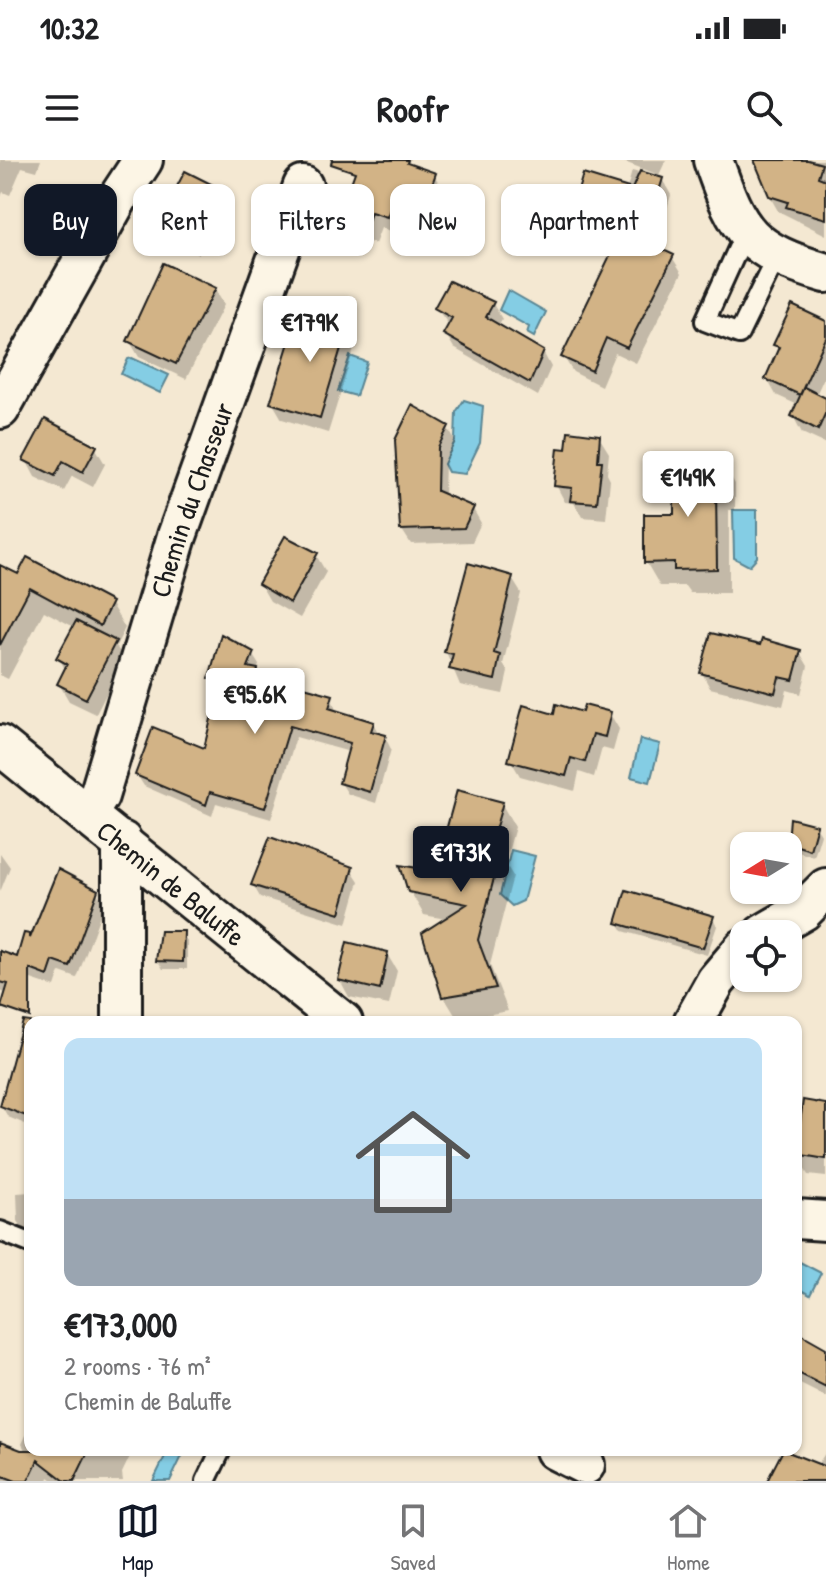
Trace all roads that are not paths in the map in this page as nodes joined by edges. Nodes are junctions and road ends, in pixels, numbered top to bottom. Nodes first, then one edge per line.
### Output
1 (143, 160) edge
2 (713, 160) edge
3 (745, 233) junction
4 (278, 256) edge
5 (777, 256) junction
6 (826, 273) edge
7 (0, 409) edge
8 (0, 745) edge
9 (87, 814) junction
10 (122, 841) junction
11 (826, 888) edge
12 (787, 920) edge
13 (730, 964) edge
14 (122, 1016) edge
15 (336, 1016) edge
16 (696, 1016) edge
17 (802, 1219) edge
18 (826, 1221) edge
19 (0, 1231) edge
20 (24, 1241) edge
21 (218, 1456) edge
22 (206, 1481) edge

1 - 7 street
2 - 3 street
3 - 5 street
3 - 5 lane
4 - 9 street, Chemin du Chasseur
5 - 6 street
8 - 9 street, Chemin de Baluffe
9 - 10 street, Chemin de Baluffe
10 - 14 street
10 - 15 street, Chemin de Baluffe
11 - 12 street
13 - 16 street
17 - 18 street
19 - 20 lane
21 - 22 lane

